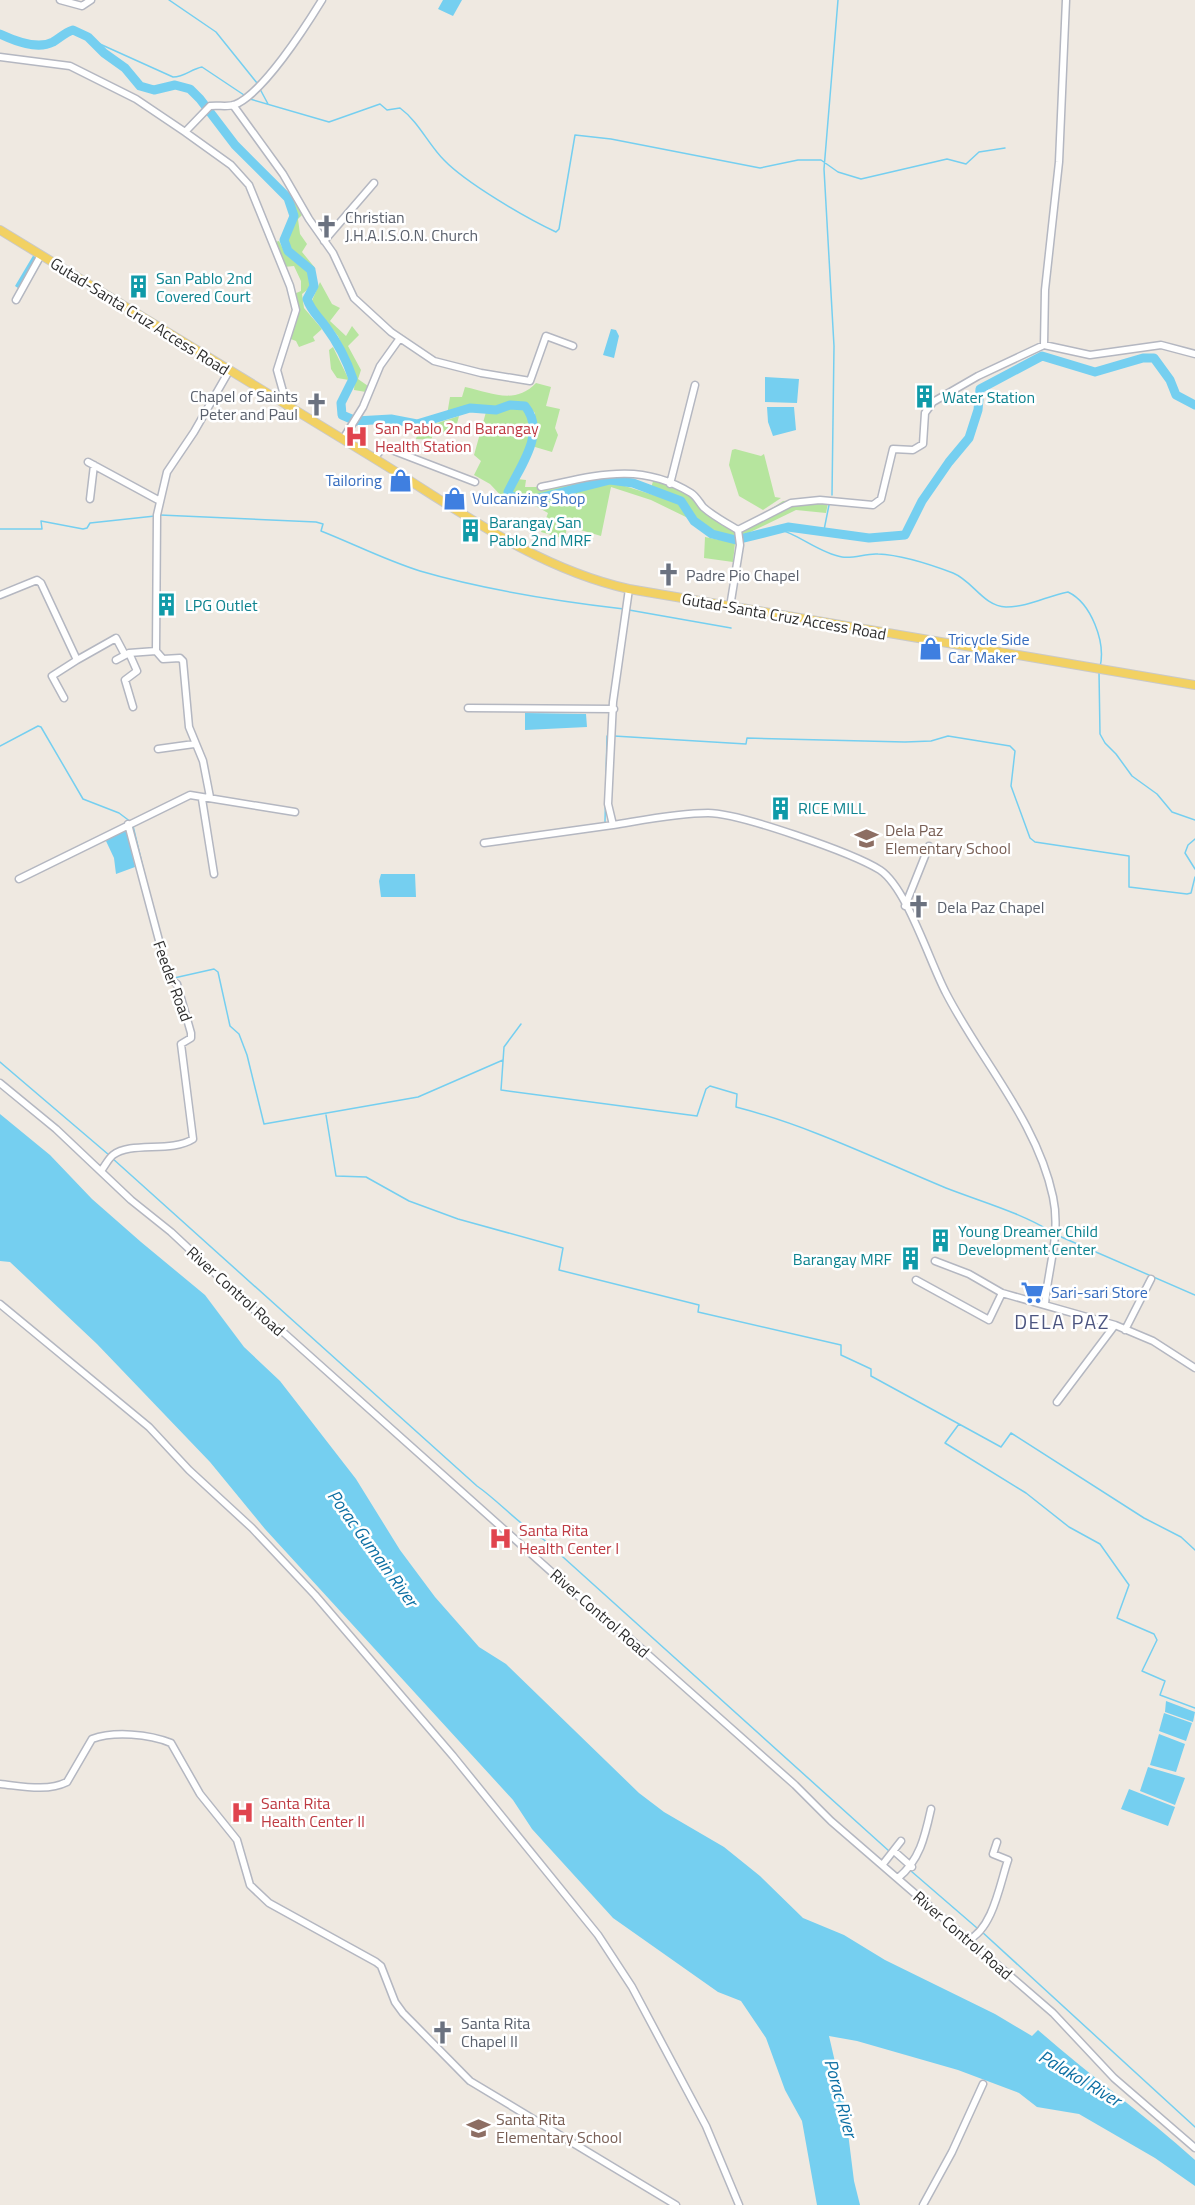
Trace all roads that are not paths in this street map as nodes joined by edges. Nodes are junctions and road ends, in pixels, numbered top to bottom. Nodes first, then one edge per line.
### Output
1 (60, 0) edge
2 (91, 0) edge
3 (322, 0) edge
4 (1066, 0) edge
5 (0, 57) edge
6 (232, 105) junction
7 (185, 132) junction
8 (374, 183) dead end
9 (0, 230) edge
10 (324, 242) junction
11 (41, 255) junction
12 (16, 300) dead end
13 (400, 338) junction
14 (1044, 345) junction
15 (573, 346) dead end
16 (1195, 354) edge
17 (229, 371) junction
18 (695, 385) dead end
19 (288, 406) junction
20 (343, 439) junction
21 (374, 458) junction
22 (475, 482) dead end
23 (670, 484) junction
24 (541, 487) dead end
25 (90, 499) dead end
26 (160, 501) junction
27 (739, 533) junction
28 (629, 589) junction
29 (0, 595) edge
30 (730, 607) junction
31 (156, 651) junction
32 (127, 654) junction
33 (77, 660) junction
34 (116, 660) dead end
35 (1195, 685) edge
36 (64, 698) dead end
37 (133, 707) dead end
38 (468, 708) dead end
39 (613, 709) junction
40 (194, 744) junction
41 (158, 749) dead end
42 (210, 797) junction
43 (202, 799) junction
44 (294, 812) dead end
45 (130, 823) junction
46 (614, 825) junction
47 (484, 843) dead end
48 (929, 846) dead end
49 (214, 874) dead end
50 (19, 879) dead end
51 (905, 906) junction
52 (0, 1083) edge
53 (101, 1171) junction
54 (935, 1261) dead end
55 (1151, 1279) dead end
56 (916, 1280) dead end
57 (1002, 1293) junction
58 (0, 1304) edge
59 (1045, 1304) junction
60 (1115, 1325) junction
61 (1125, 1330) junction
62 (1195, 1368) edge
63 (1057, 1402) dead end
64 (0, 1784) edge
65 (931, 1809) dead end
66 (901, 1841) dead end
67 (998, 1842) dead end
68 (894, 1851) junction
69 (883, 1864) junction
70 (912, 1867) junction
71 (898, 1878) junction
72 (968, 1941) junction
73 (983, 2084) dead end
74 (1195, 2148) edge
75 (676, 2205) edge
76 (739, 2205) edge
77 (923, 2205) edge

1 - 2 street
3 - 6 street
4 - 14 street
5 - 7 street
6 - 7 street
6 - 10 street
7 - 19 street
8 - 10 street
9 - 11 main road, Gutad-Santa Cruz Access Road
10 - 13 street
11 - 12 street
11 - 17 main road, Gutad-Santa Cruz Access Road
13 - 15 street
13 - 20 street
14 - 16 street
14 - 27 street
17 - 19 main road, Gutad-Santa Cruz Access Road
17 - 26 street
18 - 23 street
19 - 20 main road, Gutad-Santa Cruz Access Road
20 - 21 main road, Gutad-Santa Cruz Access Road
21 - 22 street
21 - 28 main road, Gutad-Santa Cruz Access Road
23 - 24 street
23 - 27 street
25 - 26 street
26 - 31 street
27 - 30 street
28 - 30 main road, Gutad-Santa Cruz Access Road
28 - 39 street
29 - 33 street
30 - 35 main road, Gutad-Santa Cruz Access Road
31 - 32 street
31 - 40 street
32 - 33 street
32 - 34 street
32 - 37 street
33 - 36 street
38 - 39 street
39 - 46 street
40 - 41 street
40 - 42 street
42 - 43 street
42 - 44 street
43 - 45 street
43 - 49 street
45 - 50 street
45 - 53 street, Feeder Road
46 - 47 street
46 - 51 street
48 - 51 street
51 - 59 street
52 - 53 street, River Control Road
53 - 69 street, River Control Road
54 - 57 street
55 - 61 street
56 - 57 street
57 - 59 street
58 - 76 street
59 - 60 street
60 - 61 street
60 - 63 street
61 - 62 street
64 - 75 street
65 - 70 street
66 - 68 street
67 - 72 street
68 - 69 street
68 - 70 street
69 - 71 street, River Control Road
70 - 71 street
71 - 72 street, River Control Road
72 - 74 street, River Control Road
73 - 77 street

